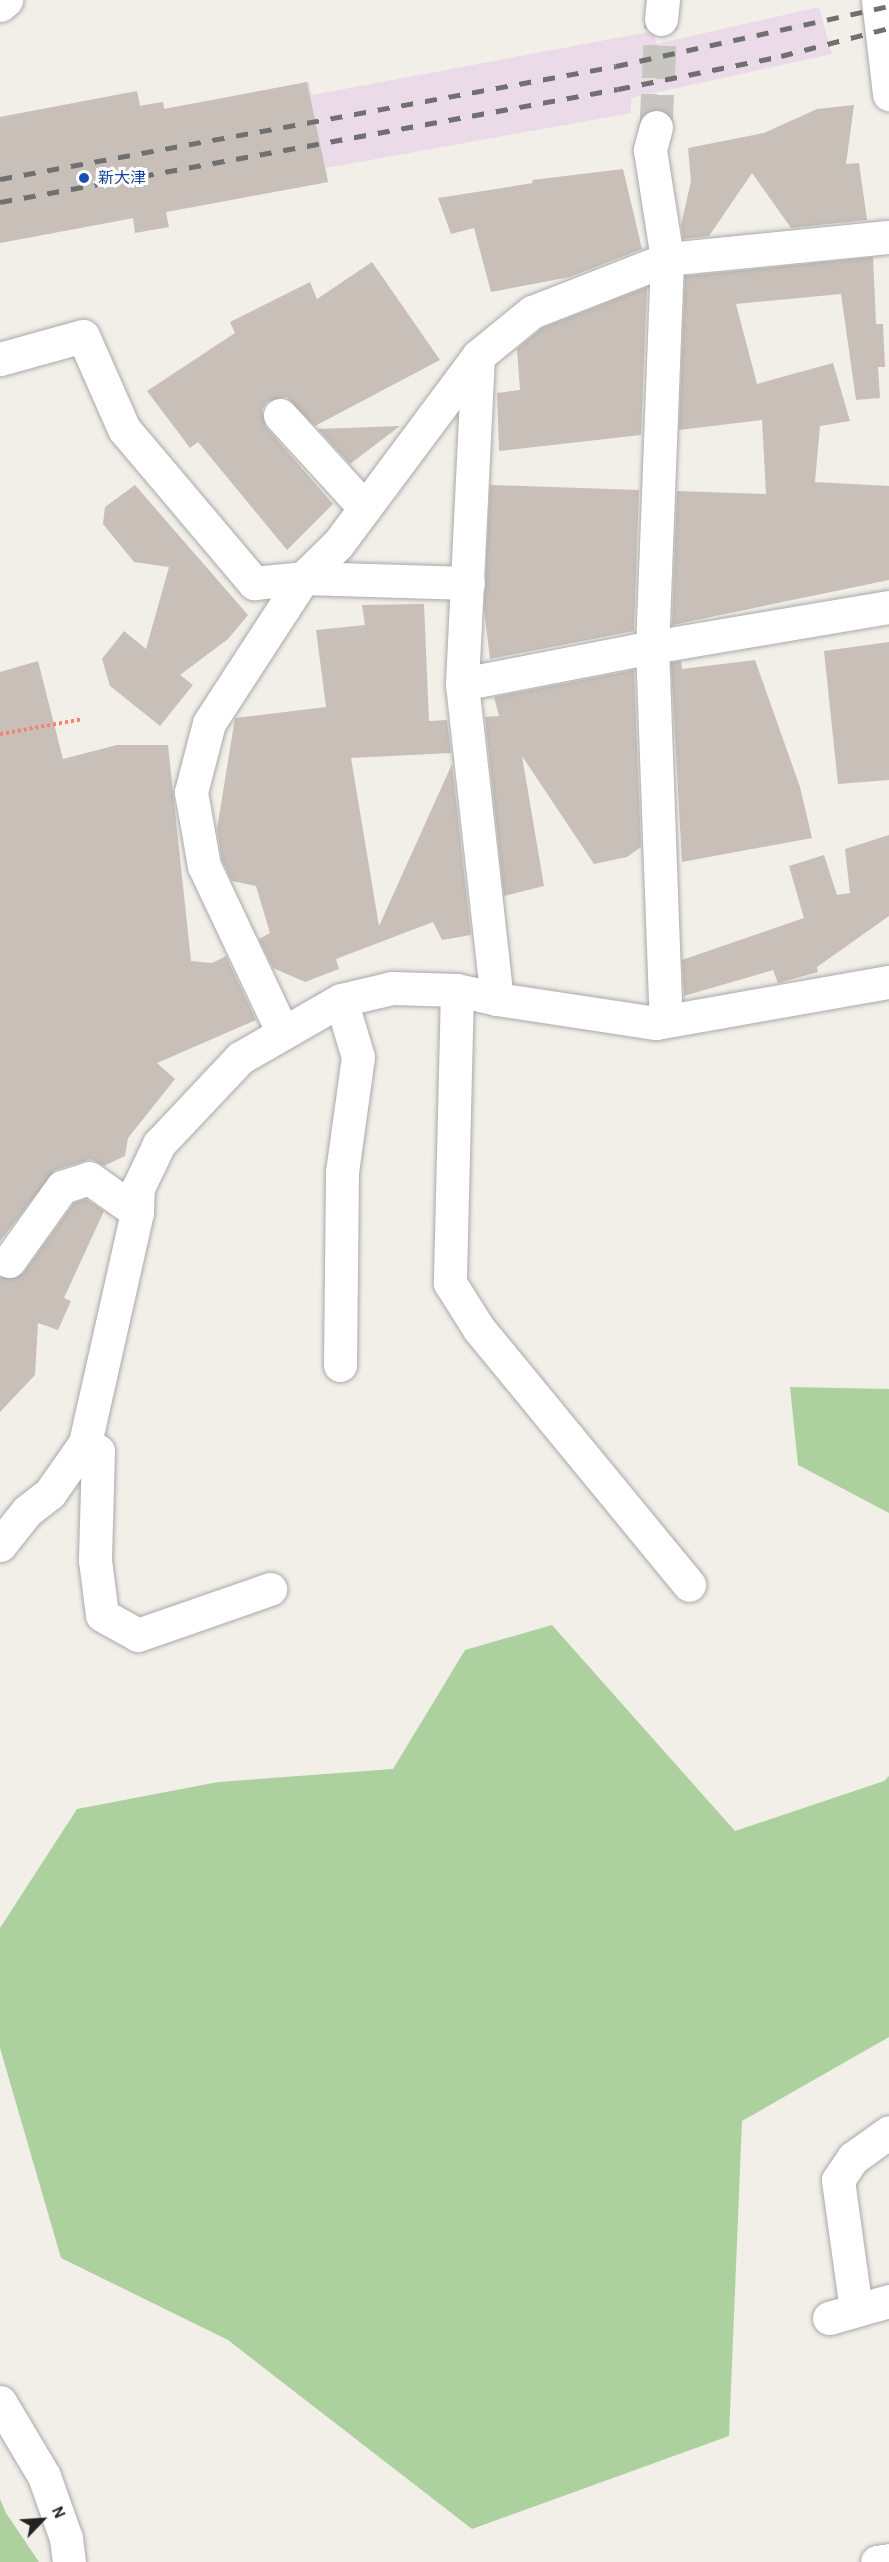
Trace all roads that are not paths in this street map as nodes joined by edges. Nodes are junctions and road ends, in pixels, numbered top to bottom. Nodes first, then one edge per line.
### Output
1 (6, 0) edge
2 (878, 0) edge
3 (0, 5) edge
4 (889, 94) edge
5 (656, 127) tunnel mouth
6 (889, 237) edge
7 (667, 259) junction
8 (478, 356) junction
9 (0, 359) edge
10 (280, 415) dead end
11 (364, 508) junction
12 (303, 578) junction
13 (468, 583) junction
14 (889, 607) edge
15 (652, 647) junction
16 (462, 684) junction
17 (889, 982) edge
18 (457, 990) junction
19 (341, 999) junction
20 (497, 999) junction
21 (666, 1021) junction
22 (283, 1033) junction
23 (137, 1212) junction
24 (9, 1261) dead end
25 (340, 1365) dead end
26 (85, 1443) junction
27 (14, 1510) edge
28 (0, 1545) edge
29 (689, 1585) dead end
30 (270, 1589) dead end
31 (889, 2132) edge
32 (889, 2301) edge
33 (0, 2402) edge
34 (889, 2560) edge
35 (69, 2562) edge
36 (877, 2562) edge

1 - 3 street
2 - 4 street
5 - 7 street
6 - 7 street
7 - 8 street
7 - 15 street
8 - 11 street
8 - 13 street
9 - 12 street
10 - 11 street
11 - 12 street
12 - 13 street
12 - 22 street
13 - 16 street
14 - 15 street
15 - 16 street
15 - 21 street
16 - 20 street
17 - 21 street
18 - 19 street
18 - 20 street
18 - 29 street
19 - 22 street
19 - 25 street
20 - 21 street
22 - 23 street
23 - 24 street
23 - 26 street
26 - 27 street
26 - 30 street
27 - 28 street
31 - 32 street
33 - 35 street
34 - 36 street

